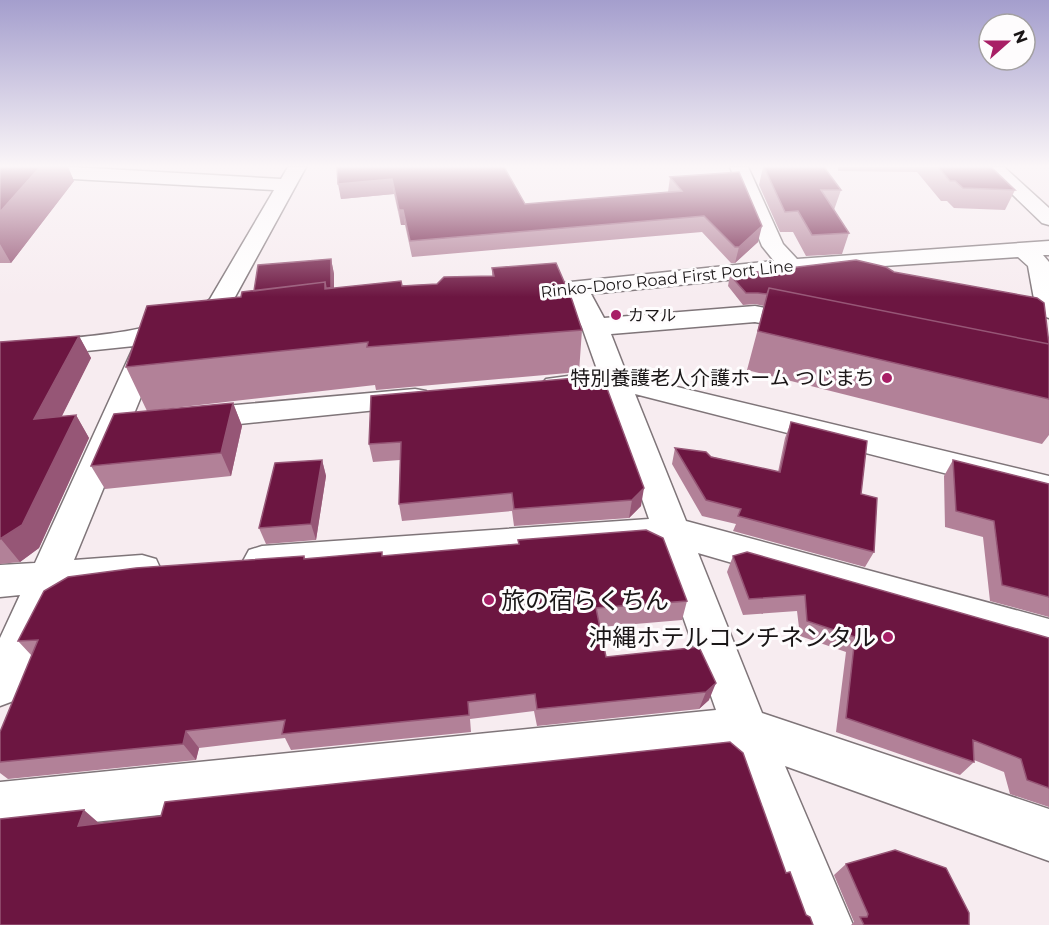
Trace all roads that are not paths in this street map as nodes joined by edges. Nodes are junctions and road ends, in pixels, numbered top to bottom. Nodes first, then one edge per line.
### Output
1 (273, 210) edge
2 (758, 210) edge
3 (1049, 235) edge
4 (1049, 248) edge
5 (1023, 249) junction
6 (875, 259) junction
7 (786, 261) junction
8 (918, 279) edge
9 (576, 289) junction
10 (1040, 304) edge
11 (224, 318) junction
12 (594, 327) junction
13 (823, 328) edge
14 (0, 336) edge
15 (152, 337) junction
16 (0, 352) edge
17 (613, 380) junction
18 (530, 387) edge
19 (446, 395) edge
20 (112, 426) junction
21 (1049, 488) edge
22 (671, 531) junction
23 (224, 564) edge
24 (177, 567) edge
25 (48, 577) junction
26 (0, 581) edge
27 (1049, 637) edge
28 (0, 686) edge
29 (746, 730) junction
30 (0, 807) edge
31 (1049, 835) edge
32 (825, 925) edge

1 - 11 street
2 - 7 street
3 - 7 street, Rinko-Doro Road First Port Line
4 - 5 street, Rinko-Doro Road First Port Line
5 - 6 street, Rinko-Doro Road First Port Line
5 - 10 street
6 - 7 street, Rinko-Doro Road First Port Line
6 - 8 street
7 - 9 street, Rinko-Doro Road First Port Line
7 - 9 street, Rinko-Doro Road First Port Line
9 - 12 street
11 - 14 street
11 - 15 street
12 - 13 street
12 - 17 street
15 - 16 street
15 - 20 street
17 - 18 street
17 - 21 street
17 - 22 street
19 - 20 street
20 - 25 street
22 - 23 street
22 - 27 street
22 - 29 street
24 - 25 street
25 - 26 street
25 - 28 street
29 - 30 street
29 - 31 street
29 - 32 street

